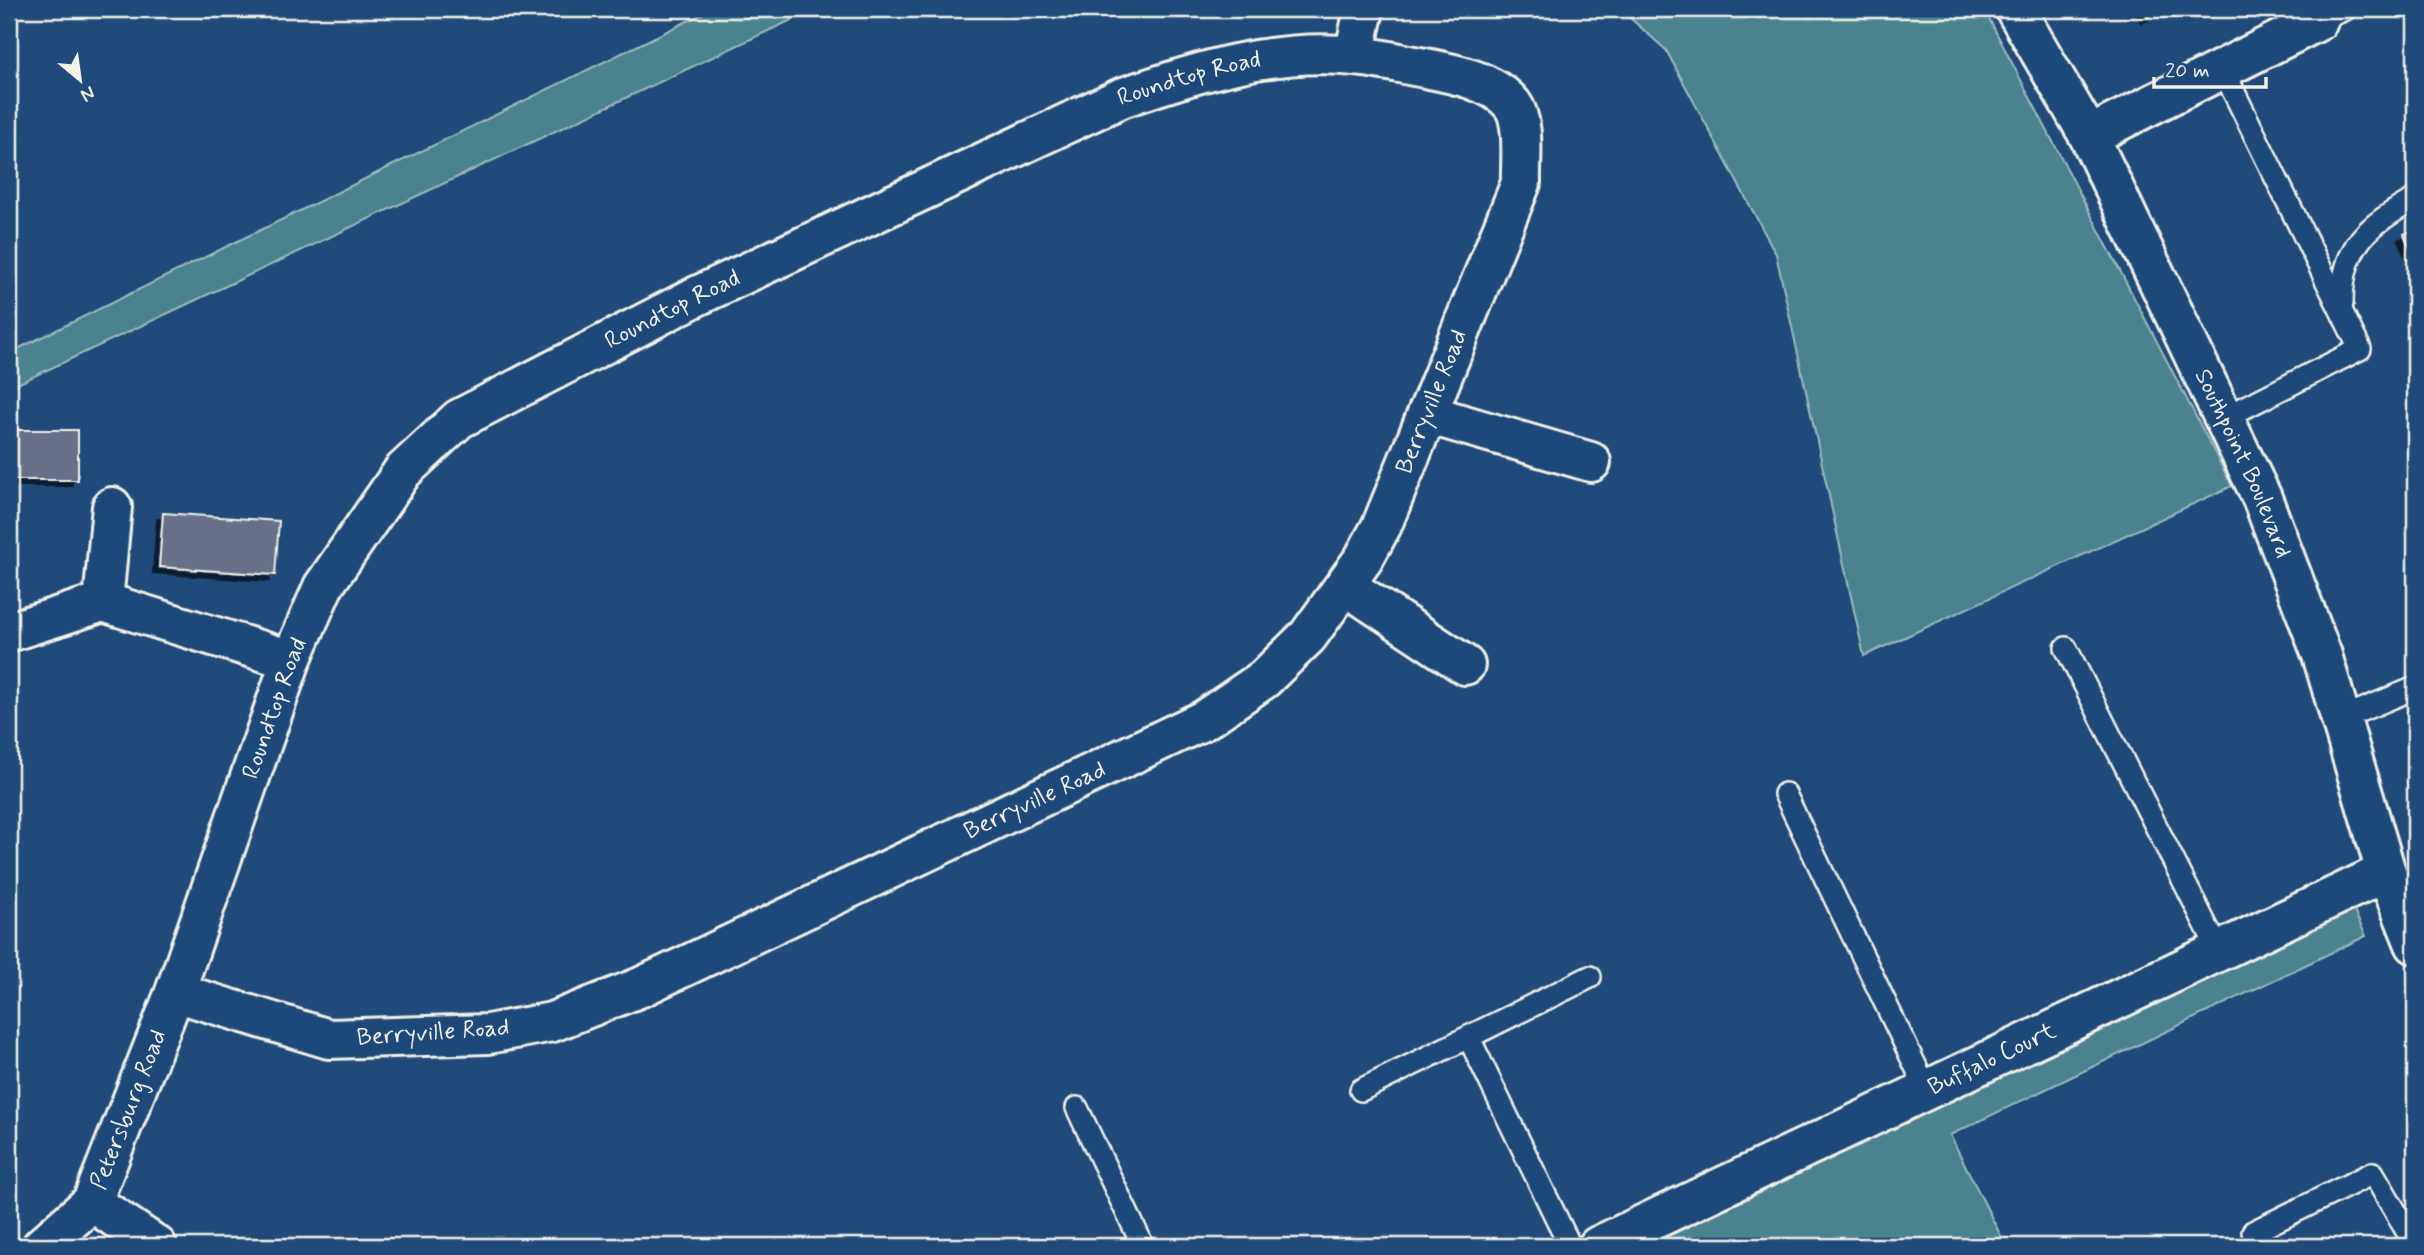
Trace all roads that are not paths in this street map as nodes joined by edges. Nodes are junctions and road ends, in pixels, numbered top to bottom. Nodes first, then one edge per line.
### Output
1 (1364, 9) edge
2 (2015, 9) edge
3 (2325, 13) edge
4 (1354, 56) junction
5 (2222, 68) junction
6 (1503, 95) joint
7 (2089, 136) junction
8 (2415, 199) edge
9 (2342, 309) junction
10 (1427, 414) junction
11 (2225, 417) junction
12 (1591, 462) dead end
13 (112, 507) dead end
14 (1346, 586) junction
15 (103, 602) junction
16 (9, 632) edge
17 (2066, 648) dead end
18 (291, 660) junction
19 (1465, 665) dead end
20 (2415, 688) edge
21 (2340, 719) junction
22 (1785, 794) dead end
23 (2386, 872) junction
24 (2415, 944) edge
25 (2219, 951) junction
26 (1590, 977) dead end
27 (174, 992) junction
28 (1469, 1038) junction
29 (1361, 1090) dead end
30 (1927, 1090) junction
31 (1077, 1108) dead end
32 (92, 1202) junction
33 (2415, 1245) edge
34 (42, 1246) edge
35 (157, 1246) edge
36 (1143, 1246) edge
37 (1570, 1246) edge
38 (1598, 1246) edge
39 (2259, 1246) edge

1 - 4 street
2 - 7 street, Southpoint Boulevard
3 - 5 street
4 - 6 street, Roundtop Road
4 - 18 street, Roundtop Road
5 - 7 street
5 - 9 lane
6 - 10 street, Berryville Road
7 - 11 street, Southpoint Boulevard
8 - 9 lane
9 - 11 lane
10 - 12 street
10 - 14 street, Berryville Road
11 - 21 street, Southpoint Boulevard
13 - 15 street
14 - 19 street
14 - 27 street, Berryville Road
15 - 16 street
15 - 18 street
17 - 25 lane
18 - 27 street, Roundtop Road
20 - 21 lane
21 - 23 street, Southpoint Boulevard
22 - 30 lane
23 - 24 street, Southpoint Boulevard
23 - 25 street, Buffalo Court
25 - 30 street, Buffalo Court
26 - 28 lane
27 - 32 street, Petersburg Road
28 - 29 lane
28 - 37 lane
30 - 38 street, Buffalo Court
31 - 36 lane
32 - 34 street, Petersburg Road
32 - 35 street
33 - 39 lane

